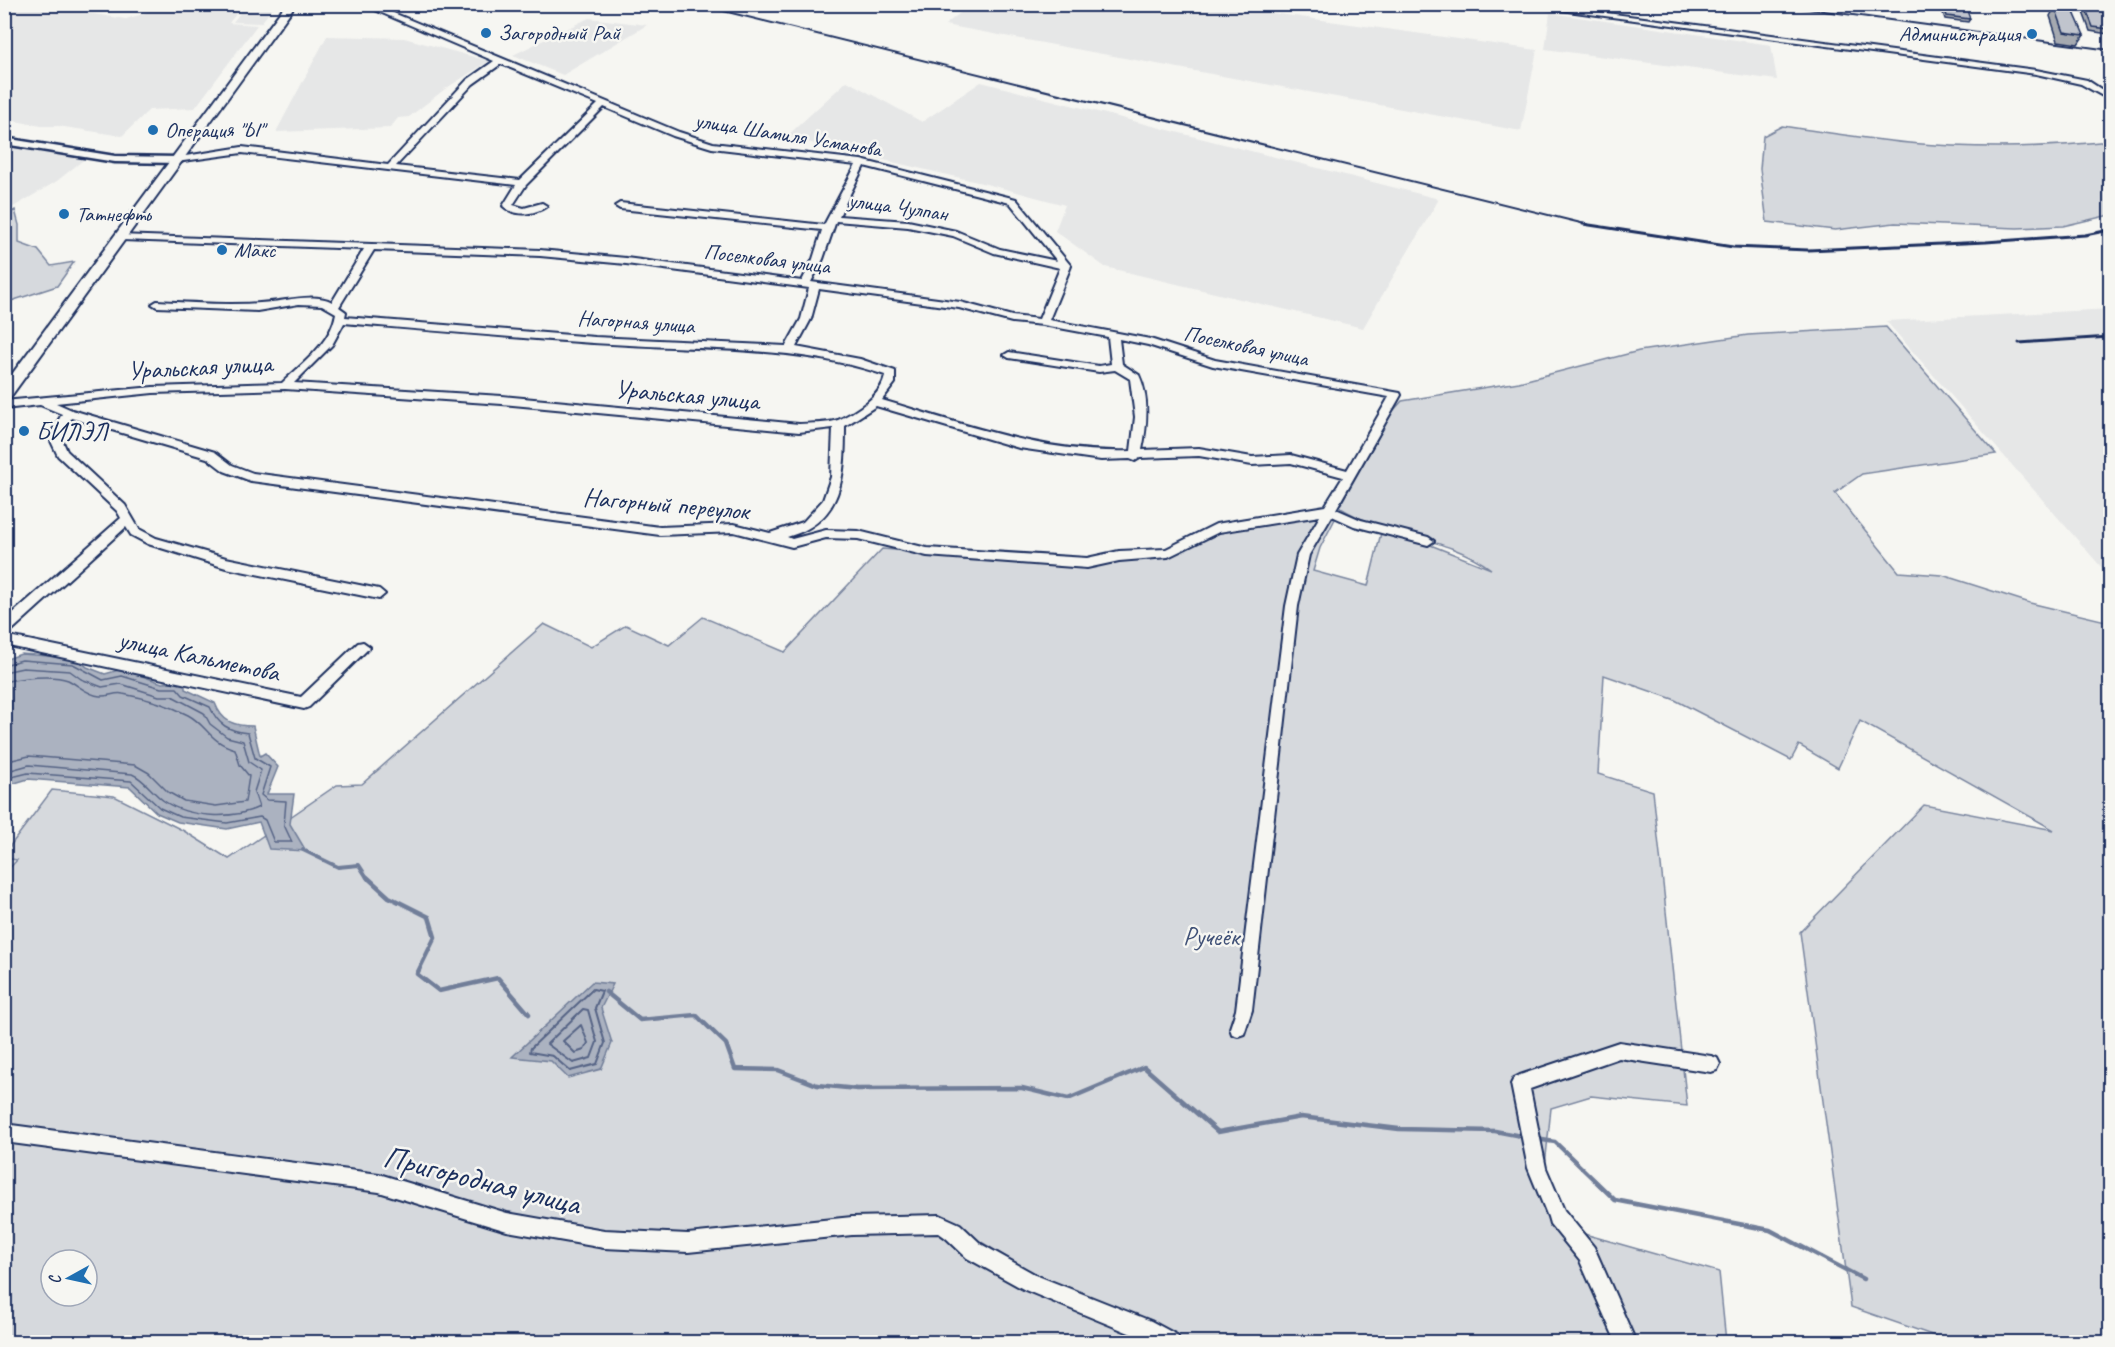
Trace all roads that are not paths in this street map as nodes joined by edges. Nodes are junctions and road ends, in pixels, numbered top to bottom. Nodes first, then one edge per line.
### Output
1 (291, 4) edge
2 (364, 4) edge
3 (1518, 4) edge
4 (500, 62) junction
5 (2110, 98) edge
6 (604, 103) junction
7 (4, 141) edge
8 (179, 160) junction
9 (861, 163) junction
10 (392, 165) junction
11 (522, 183) junction
12 (542, 206) dead end
13 (620, 206) dead end
14 (833, 218) junction
15 (827, 228) junction
16 (122, 237) junction
17 (371, 246) junction
18 (1066, 266) junction
19 (810, 284) junction
20 (157, 304) dead end
21 (333, 308) junction
22 (341, 320) junction
23 (1043, 322) junction
24 (1113, 335) junction
25 (789, 350) junction
26 (1009, 355) dead end
27 (1117, 366) junction
28 (285, 386) junction
29 (4, 396) edge
30 (41, 402) junction
31 (874, 402) junction
32 (4, 405) edge
33 (68, 413) junction
34 (839, 424) junction
35 (1135, 457) junction
36 (1351, 475) junction
37 (1328, 510) junction
38 (127, 520) junction
39 (772, 537) junction
40 (1428, 541) dead end
41 (379, 594) dead end
42 (4, 629) edge
43 (4, 640) edge
44 (363, 647) dead end
45 (1238, 1028) dead end
46 (1711, 1064) dead end
47 (4, 1133) edge
48 (1170, 1342) edge
49 (1626, 1342) edge

1 - 8 main road
2 - 4 street, улица Шамиля Усманова
3 - 5 street
4 - 6 street, улица Шамиля Усманова
4 - 10 street
6 - 9 street, улица Шамиля Усманова
6 - 11 street
7 - 8 street
8 - 10 street
8 - 16 main road
9 - 14 street
9 - 18 street, улица Шамиля Усманова
10 - 11 street
11 - 12 street
13 - 15 street, улица Чулпан
14 - 15 street, улица Чулпан
14 - 18 street, улица Чулпан
15 - 19 street
16 - 17 street, Поселковая улица
16 - 29 main road
17 - 19 street, Поселковая улица
17 - 21 street
18 - 23 street
19 - 23 street, Поселковая улица
19 - 25 street
20 - 21 street
21 - 22 street
22 - 25 street, Нагорная улица
22 - 28 street
23 - 24 street, Поселковая улица
24 - 27 street
24 - 36 street, Поселковая улица
25 - 31 street, Нагорная улица
26 - 27 street
27 - 35 street
28 - 30 street, Уральская улица
28 - 34 street, Уральская улица
30 - 32 street, Уральская улица
30 - 33 street, Нагорный переулок
31 - 34 street, Уральская улица
31 - 35 street
33 - 38 street
33 - 39 street, Нагорный переулок
34 - 39 street
35 - 36 street
36 - 37 street
37 - 39 street, Нагорный переулок
37 - 40 street
37 - 45 street
38 - 41 street
38 - 42 street
43 - 44 street, улица Кальметова
46 - 49 street
47 - 48 street, Пригородная улица

